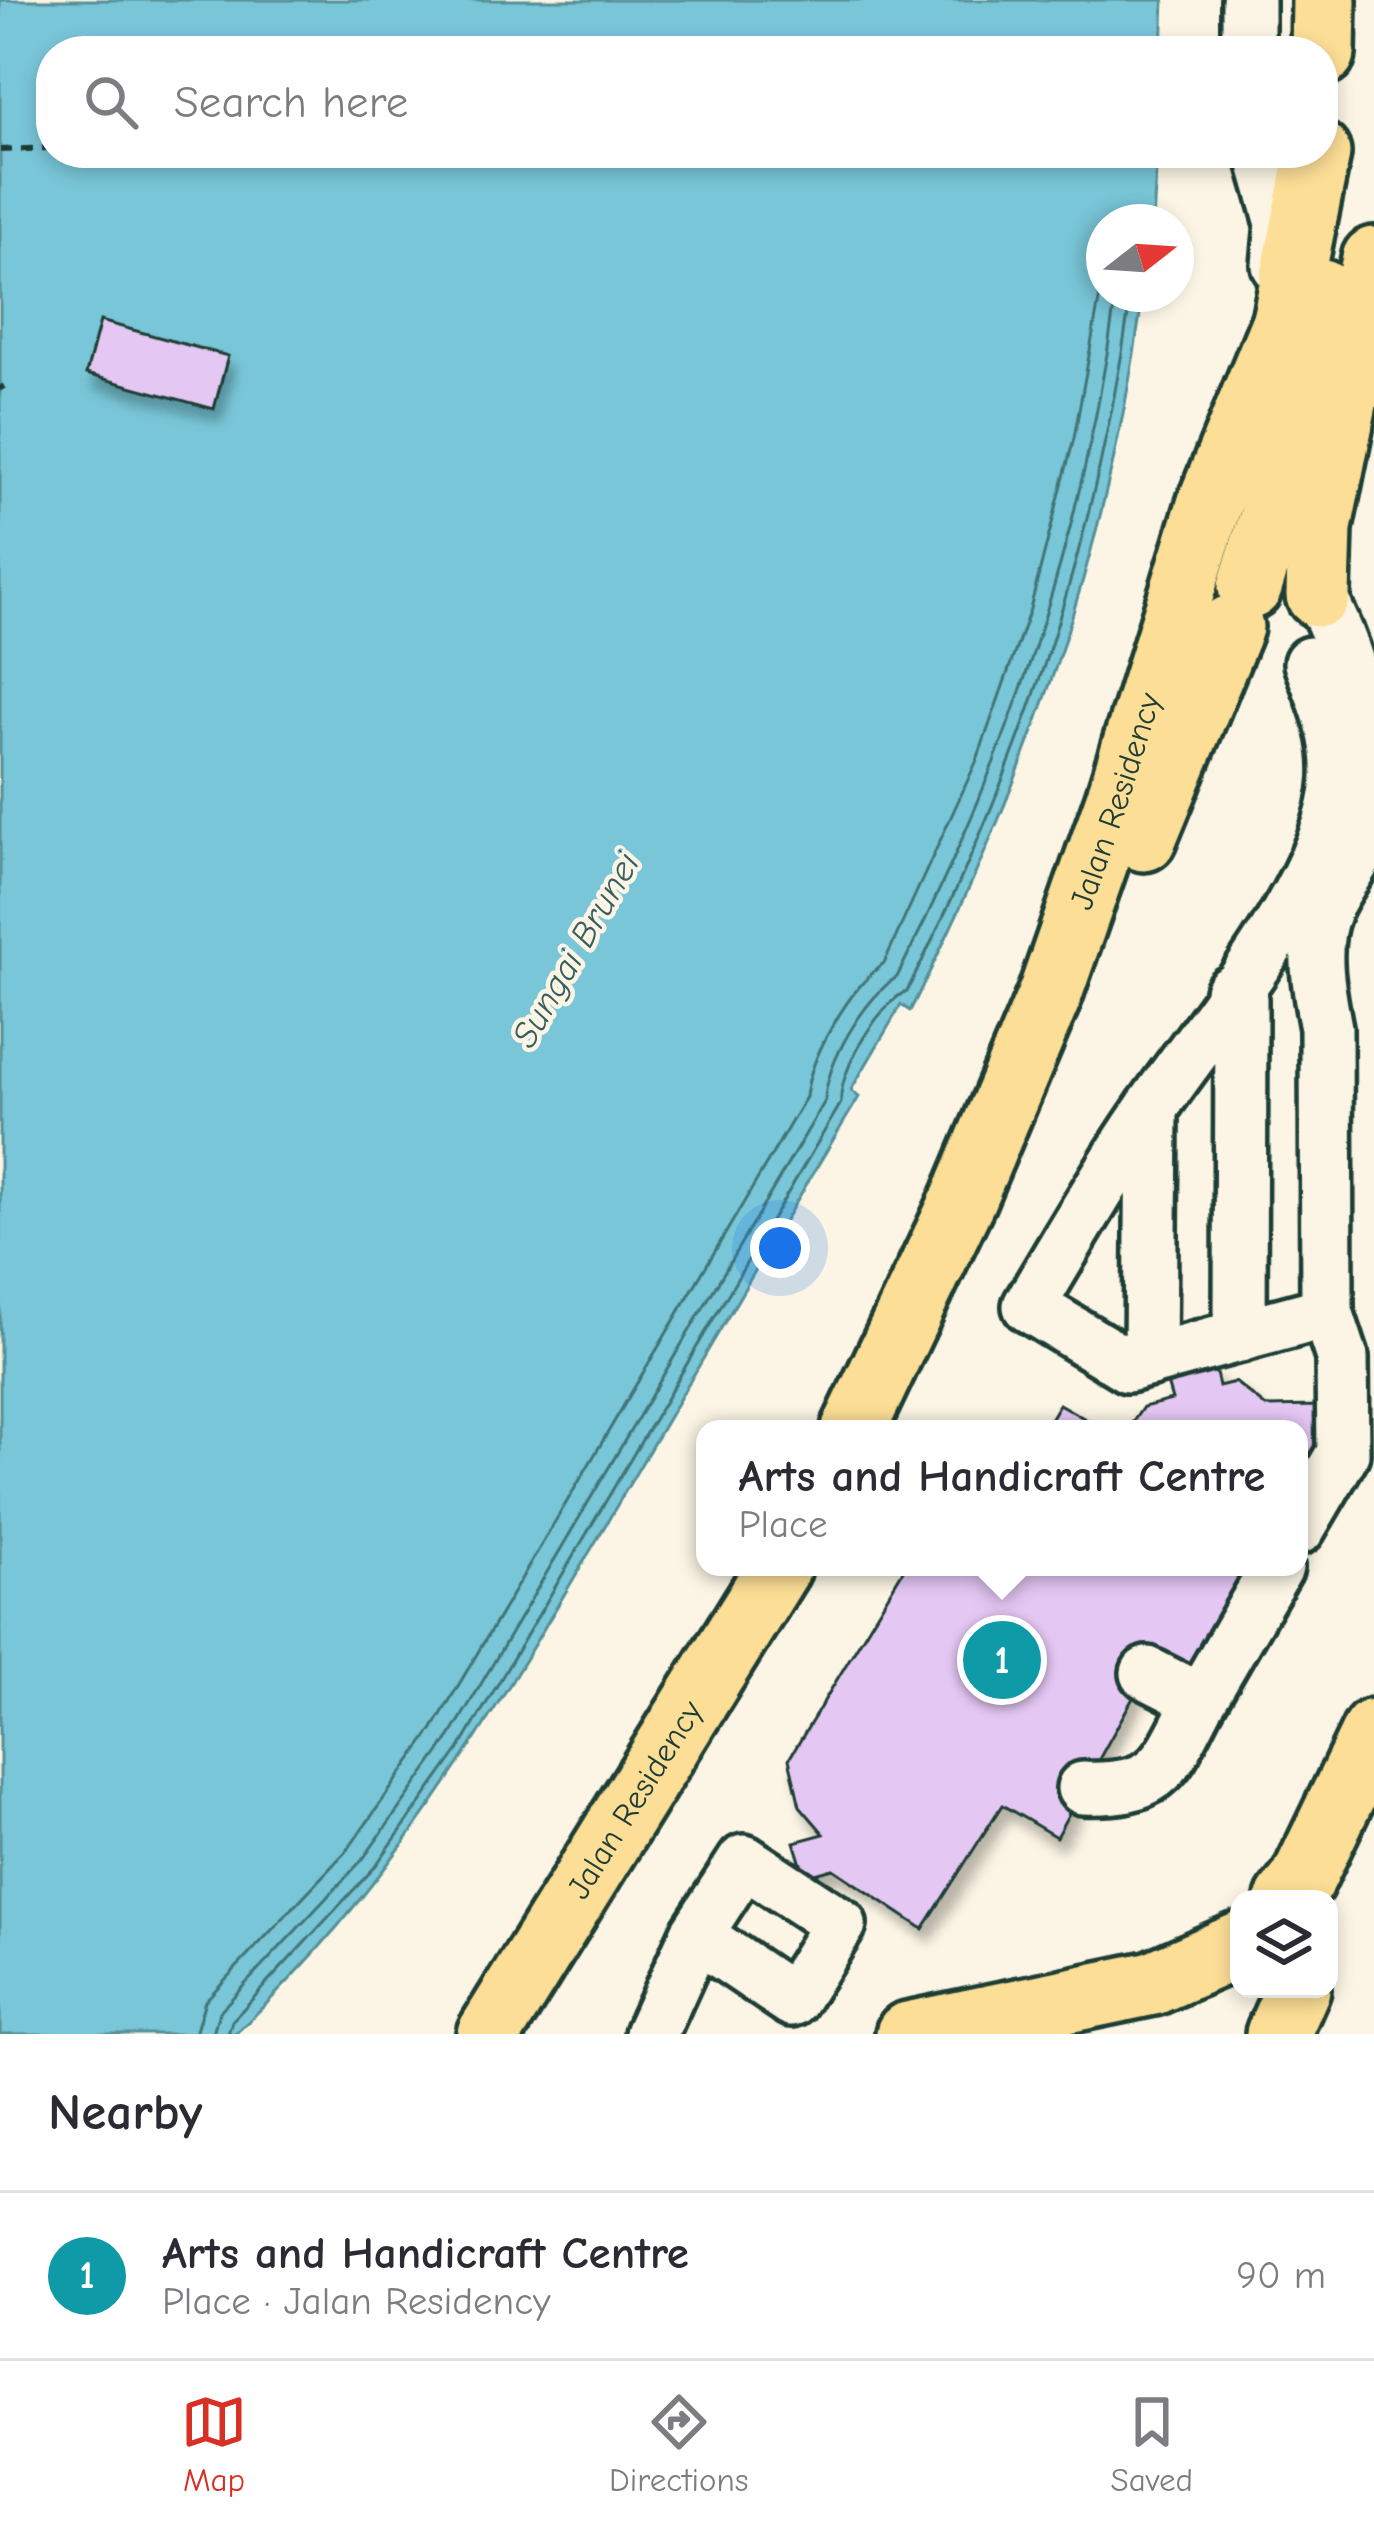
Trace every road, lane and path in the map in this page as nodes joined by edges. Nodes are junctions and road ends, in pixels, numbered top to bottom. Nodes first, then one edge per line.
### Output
1 (1248, 0) edge
2 (1324, 0) edge
3 (1248, 36) edge
4 (1323, 36) edge
5 (36, 149) edge
6 (0, 150) edge
7 (1266, 168) edge
8 (1316, 168) edge
9 (1320, 168) edge
10 (1374, 260) edge
11 (1261, 372) junction
12 (1322, 601) junction
13 (1240, 607) junction
14 (1310, 663) junction
15 (1050, 994) junction
16 (1236, 996) junction
17 (1321, 1001) junction
18 (1152, 1108) junction
19 (1327, 1312) junction
20 (1240, 1336) junction
21 (1150, 1360) junction
22 (858, 1420) edge
23 (1308, 1513) edge
24 (773, 1576) edge
25 (1272, 1576) edge
26 (1147, 1673) dead end
27 (1200, 1700) junction
28 (1374, 1731) edge
29 (1083, 1787) dead end
30 (1374, 1805) edge
31 (1293, 1890) edge
32 (1338, 1896) edge
33 (696, 1935) dead end
34 (1228, 1959) edge
35 (1268, 1998) edge
36 (1294, 1998) edge
37 (489, 2034) edge
38 (651, 2034) edge
39 (908, 2034) edge
40 (1264, 2034) edge
41 (1278, 2034) edge

1 - 3 lane
2 - 4 main road
5 - 6 path
7 - 11 lane
8 - 11 main road, Jalan Residency
9 - 13 main road
10 - 12 main road
11 - 15 main road, Jalan Residency
12 - 13 lane
12 - 14 lane
12 - 17 lane
13 - 14 lane
13 - 15 main road
14 - 16 lane
15 - 22 main road, Jalan Residency
16 - 17 lane
16 - 18 lane
16 - 20 lane
17 - 19 lane
18 - 21 lane
18 - 21 lane
19 - 20 lane
19 - 23 lane
20 - 21 lane
24 - 37 main road, Jalan Residency
25 - 27 lane
26 - 27 lane
27 - 29 lane
28 - 31 main road
30 - 32 main road
33 - 38 lane
34 - 39 main road
35 - 40 main road
36 - 41 main road

